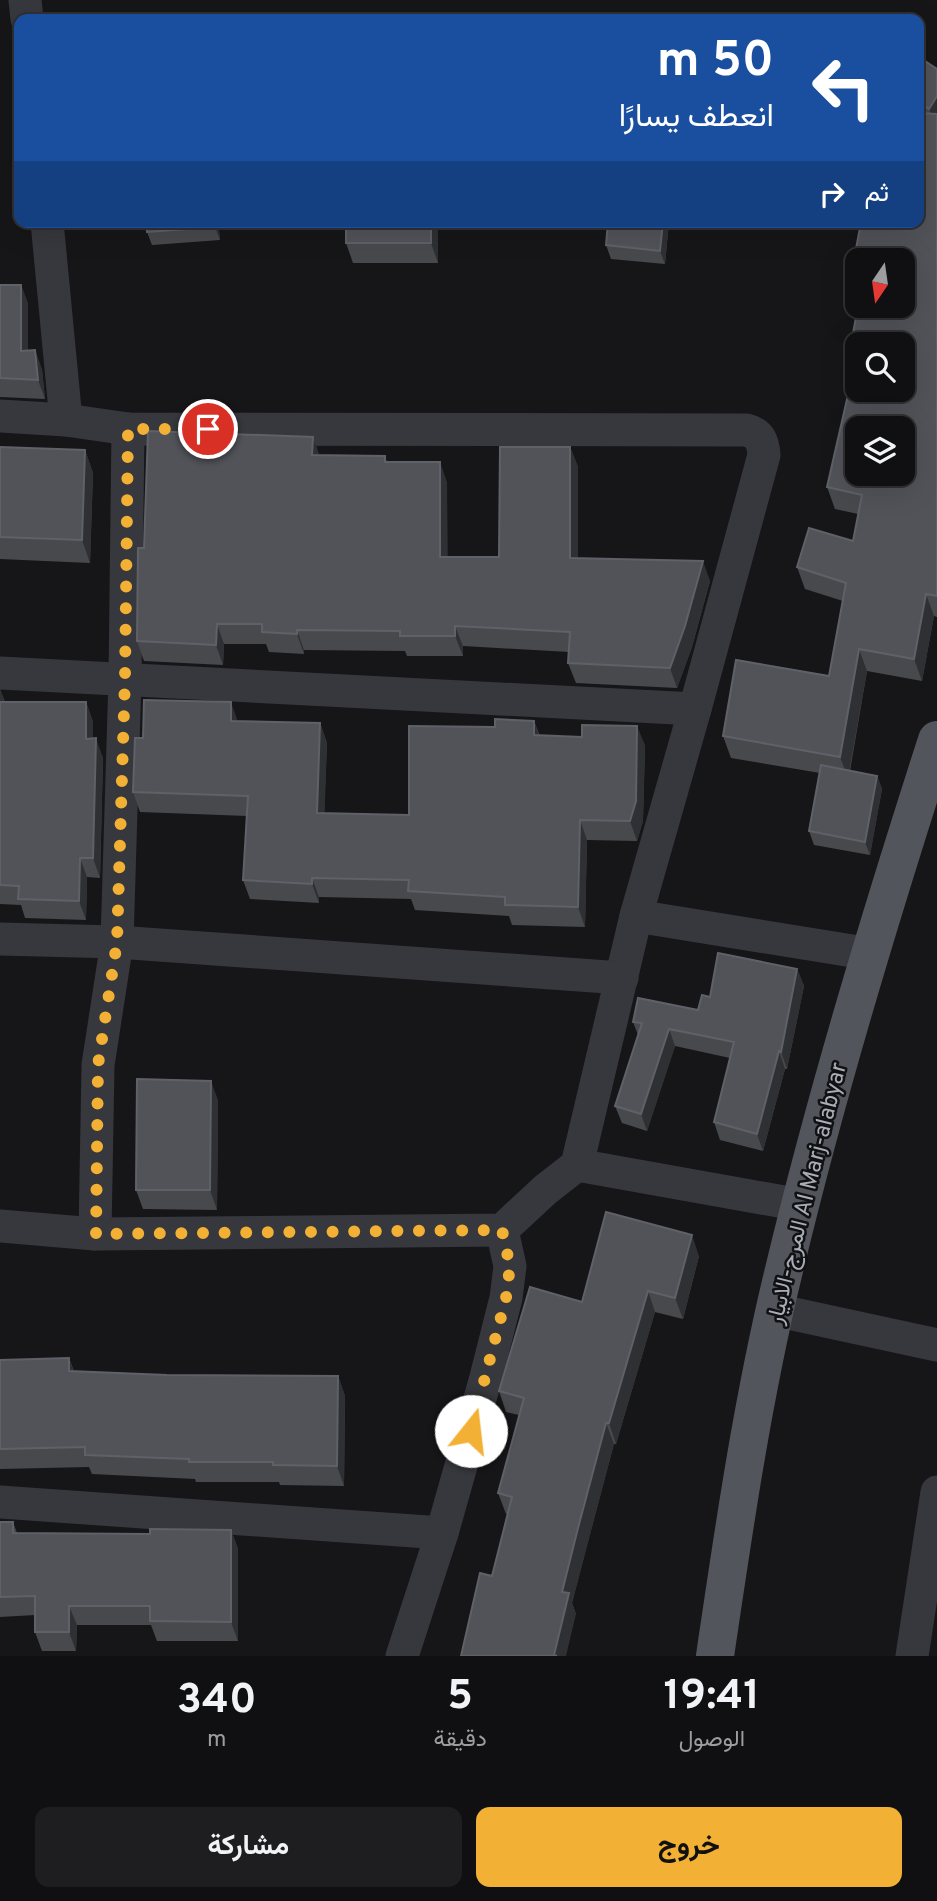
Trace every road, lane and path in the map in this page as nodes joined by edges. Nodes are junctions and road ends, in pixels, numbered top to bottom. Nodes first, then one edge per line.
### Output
1 (48, 228) edge
2 (0, 416) edge
3 (66, 420) junction
4 (128, 429) junction
5 (0, 673) edge
6 (125, 678) junction
7 (695, 709) junction
8 (937, 740) edge
9 (636, 916) junction
10 (0, 939) edge
11 (117, 942) junction
12 (871, 954) junction
13 (622, 978) junction
14 (577, 1166) junction
15 (801, 1205) junction
16 (0, 1226) edge
17 (502, 1230) junction
18 (96, 1234) junction
19 (775, 1310) junction
20 (937, 1345) edge
21 (937, 1492) edge
22 (0, 1502) edge
23 (442, 1532) junction
24 (402, 1656) edge
25 (715, 1656) edge
26 (912, 1656) edge

1 - 3 street
2 - 3 street
3 - 4 street
4 - 6 street
4 - 7 street
5 - 6 street
6 - 7 street
6 - 11 street
7 - 9 street
8 - 12 main road, المرج-الابيار Al Marj-alabyar
9 - 12 street
9 - 13 street
10 - 11 street
11 - 13 street
11 - 18 street
12 - 15 main road, المرج-الابيار Al Marj-alabyar
13 - 14 street
14 - 15 street
14 - 17 street
15 - 19 main road, المرج-الابيار Al Marj-alabyar
16 - 18 street
17 - 18 street
17 - 23 street
19 - 20 street
19 - 25 main road, المرج-الابيار Al Marj-alabyar
21 - 26 street
22 - 23 street
23 - 24 street

